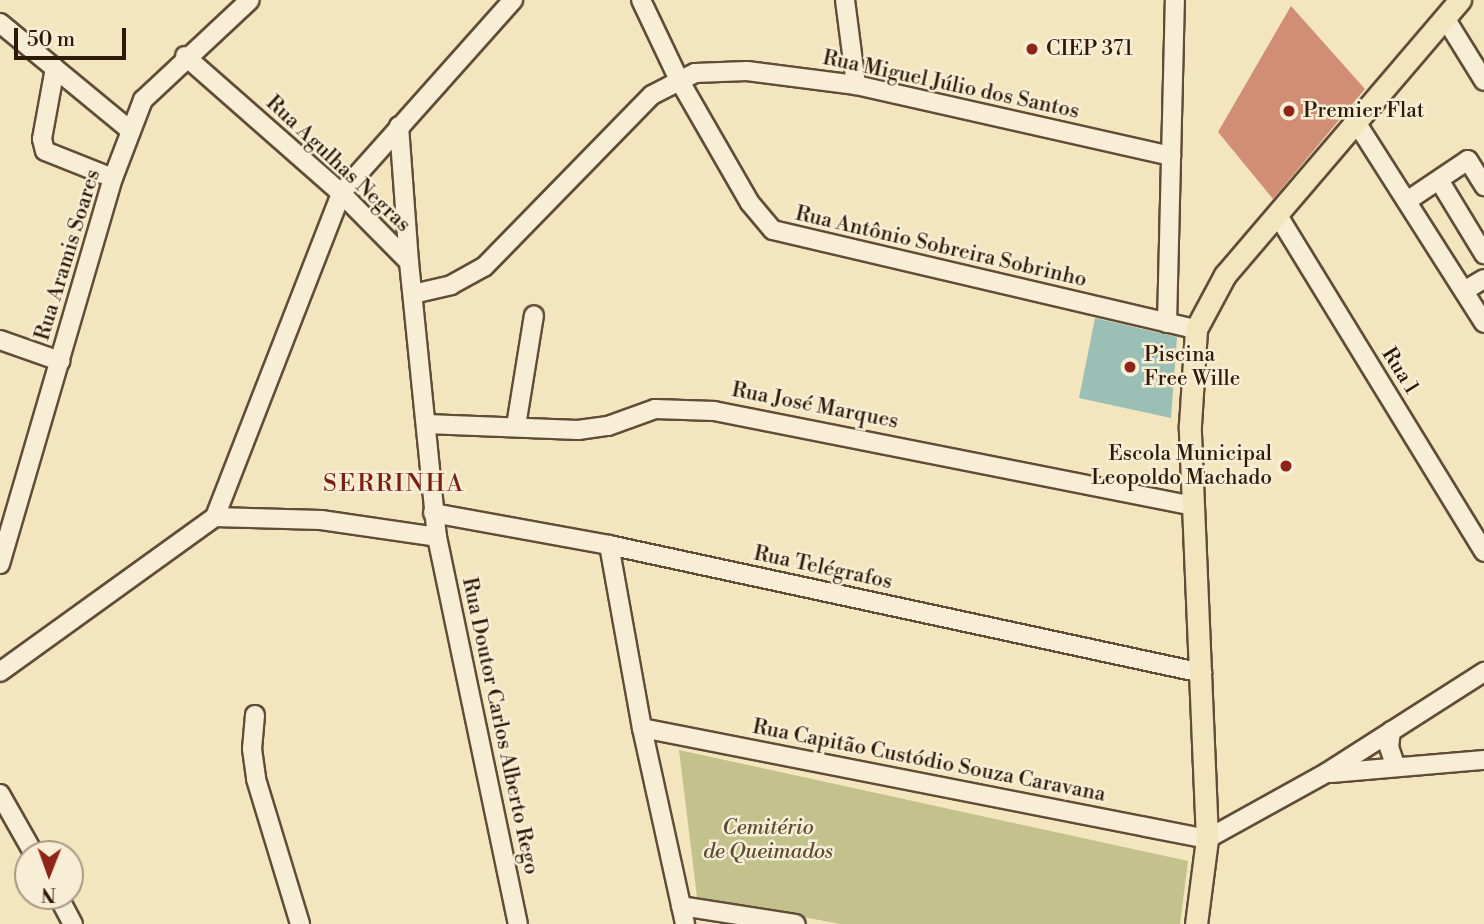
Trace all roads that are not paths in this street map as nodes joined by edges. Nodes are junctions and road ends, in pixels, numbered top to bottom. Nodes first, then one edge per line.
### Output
1 (250, 0) edge
2 (513, 0) edge
3 (641, 0) edge
4 (845, 0) edge
5 (1175, 0) edge
6 (1460, 0) edge
7 (1445, 18) junction
8 (0, 23) edge
9 (185, 56) junction
10 (55, 68) junction
11 (678, 78) junction
12 (1484, 81) edge
13 (856, 85) junction
14 (1356, 122) junction
15 (399, 126) junction
16 (130, 130) junction
17 (1171, 156) junction
18 (113, 178) junction
19 (1439, 180) junction
20 (1484, 187) edge
21 (341, 193) junction
22 (1407, 201) junction
23 (1277, 214) junction
24 (1484, 254) edge
25 (409, 262) junction
26 (1484, 279) edge
27 (1464, 291) junction
28 (413, 294) junction
29 (534, 315) dead end
30 (1167, 323) junction
31 (1484, 323) edge
32 (1196, 329) junction
33 (0, 340) edge
34 (60, 361) junction
35 (426, 424) junction
36 (516, 426) junction
37 (1194, 506) junction
38 (433, 513) junction
39 (215, 517) junction
40 (437, 537) junction
41 (609, 545) junction
42 (1484, 552) edge
43 (0, 564) edge
44 (0, 672) edge
45 (1484, 672) edge
46 (1202, 673) junction
47 (255, 715) dead end
48 (642, 728) junction
49 (1391, 731) junction
50 (1484, 760) edge
51 (1396, 767) junction
52 (1326, 773) junction
53 (0, 794) edge
54 (1207, 839) junction
55 (26, 840) edge
56 (681, 906) junction
57 (300, 924) edge
58 (518, 924) edge
59 (685, 924) edge
60 (796, 924) edge
61 (1196, 924) edge

1 - 9 street, Rua Aramis Soares
2 - 15 street
3 - 11 street, Rua Antônio Sobreira Sobrinho
4 - 13 street
5 - 17 street
6 - 7 main road
7 - 12 street
7 - 14 main road
8 - 10 street
9 - 16 street, Rua Aramis Soares
9 - 21 street, Rua Agulhas Negras
10 - 16 street
10 - 18 street
11 - 13 street, Rua Miguel Júlio dos Santos
11 - 28 street
11 - 30 street, Rua Antônio Sobreira Sobrinho
13 - 17 street, Rua Miguel Júlio dos Santos
14 - 22 street
14 - 23 main road
15 - 21 street
15 - 25 street
16 - 18 street, Rua Aramis Soares
17 - 30 street
18 - 34 street, Rua Aramis Soares
19 - 20 street
19 - 22 street
19 - 24 street
21 - 25 street, Rua Agulhas Negras
21 - 39 street
22 - 27 street
23 - 32 main road
23 - 42 street, Rua 1
25 - 28 street, Rua Agulhas Negras
26 - 27 street
27 - 31 street
28 - 35 street, Rua Agulhas Negras
29 - 36 street
30 - 32 street, Rua Antônio Sobreira Sobrinho
32 - 37 main road
33 - 34 street
34 - 43 street, Rua Aramis Soares
35 - 36 street, Rua José Marques
35 - 38 street, Rua Agulhas Negras
36 - 37 street, Rua José Marques
37 - 46 main road
38 - 40 street, Rua Agulhas Negras
38 - 41 street, Rua Telégrafos
39 - 40 street
39 - 44 street
40 - 58 street, Rua Doutor Carlos Alberto Rego
41 - 46 street, Rua Telégrafos
41 - 48 street
45 - 49 street
46 - 54 main road
47 - 57 street
48 - 54 street, Rua Capitão Custódio Souza Caravana
48 - 56 street
49 - 51 street
49 - 52 street
50 - 51 street
51 - 52 street
52 - 54 street
53 - 55 street
54 - 61 main road
56 - 59 street
56 - 60 street

